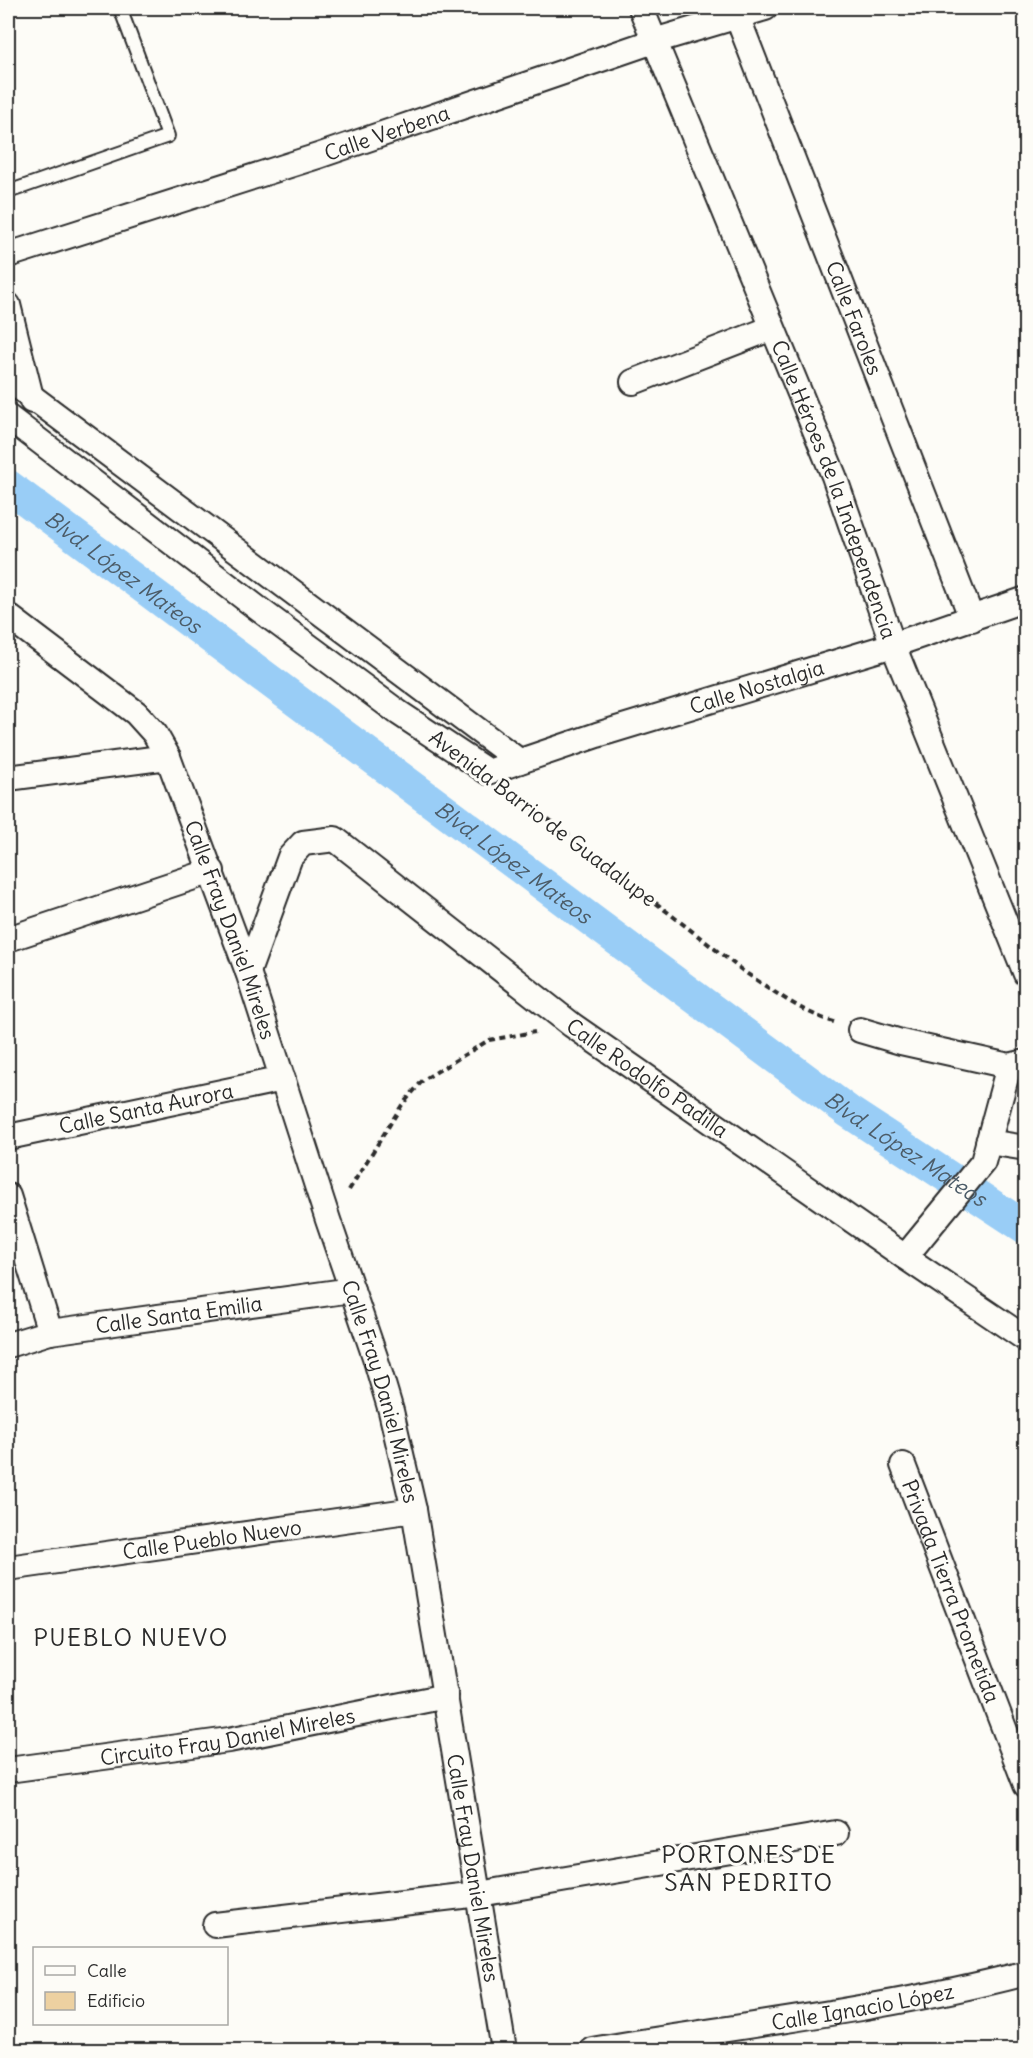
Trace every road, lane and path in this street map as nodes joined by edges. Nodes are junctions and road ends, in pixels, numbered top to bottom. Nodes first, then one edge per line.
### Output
1 (120, 8) edge
2 (641, 8) edge
3 (765, 8) edge
4 (737, 16) junction
5 (654, 41) junction
6 (8, 192) edge
7 (8, 255) edge
8 (8, 305) edge
9 (772, 328) junction
10 (8, 379) edge
11 (633, 382) dead end
12 (31, 397) junction
13 (8, 417) edge
14 (42, 442) junction
15 (1026, 599) edge
16 (8, 616) edge
17 (972, 619) junction
18 (893, 645) junction
19 (168, 757) junction
20 (519, 762) junction
21 (488, 772) junction
22 (8, 778) edge
23 (212, 871) junction
24 (8, 939) edge
25 (248, 972) junction
26 (1026, 974) edge
27 (572, 1025) junction
28 (860, 1030) joint
29 (1017, 1064) edge
30 (283, 1079) junction
31 (8, 1137) edge
32 (1026, 1148) edge
33 (986, 1152) junction
34 (8, 1196) edge
35 (328, 1220) junction
36 (911, 1248) junction
37 (352, 1290) junction
38 (50, 1332) junction
39 (1026, 1339) edge
40 (8, 1345) edge
41 (903, 1465) dead end
42 (414, 1510) junction
43 (8, 1568) edge
44 (446, 1696) junction
45 (8, 1770) edge
46 (1026, 1785) edge
47 (836, 1833) dead end
48 (479, 1894) junction
49 (216, 1925) dead end
50 (1026, 1973) edge
51 (504, 2050) edge
52 (592, 2050) edge

1 - 6 lane
2 - 5 street, Calle Héroes de la Independencia
3 - 4 street, Calle Verbena
4 - 5 street, Calle Verbena
4 - 17 street, Calle Faroles
5 - 7 street, Calle Verbena
5 - 9 street, Calle Héroes de la Independencia
8 - 12 street
9 - 11 street
9 - 18 street, Calle Héroes de la Independencia
10 - 12 street
12 - 14 street
12 - 20 street
13 - 14 street, Avenida Barrio de Guadalupe
14 - 21 street, Avenida Barrio de Guadalupe
15 - 17 street, Calle Nostalgia
16 - 19 street
17 - 18 street, Calle Nostalgia
18 - 20 street, Calle Nostalgia
18 - 26 street, Calle Héroes de la Independencia
19 - 22 street
19 - 23 street, Calle Fray Daniel Mireles
20 - 21 street, Calle Nostalgia
21 - 28 path, Avenida Barrio de Guadalupe
23 - 24 street
23 - 25 street, Calle Fray Daniel Mireles
25 - 27 street
25 - 30 street, Calle Fray Daniel Mireles
27 - 35 path, Calle Rodolfo Padilla
27 - 36 street, Calle Rodolfo Padilla
28 - 29 street
29 - 33 street
30 - 31 street, Calle Santa Aurora
30 - 35 street, Calle Fray Daniel Mireles
32 - 33 street
33 - 36 street
34 - 38 street
35 - 37 street, Calle Fray Daniel Mireles
36 - 39 street, Calle Rodolfo Padilla
37 - 38 street, Calle Santa Emilia
37 - 42 street, Calle Fray Daniel Mireles
38 - 40 street, Calle Santa Emilia
41 - 46 street, Privada Tierra Prometida
42 - 43 street, Calle Pueblo Nuevo
42 - 44 street, Calle Fray Daniel Mireles
44 - 45 street, Circuito Fray Daniel Mireles
44 - 48 street, Calle Fray Daniel Mireles
47 - 48 street
48 - 49 street
48 - 51 street, Calle Fray Daniel Mireles
50 - 52 street, Calle Ignacio López

